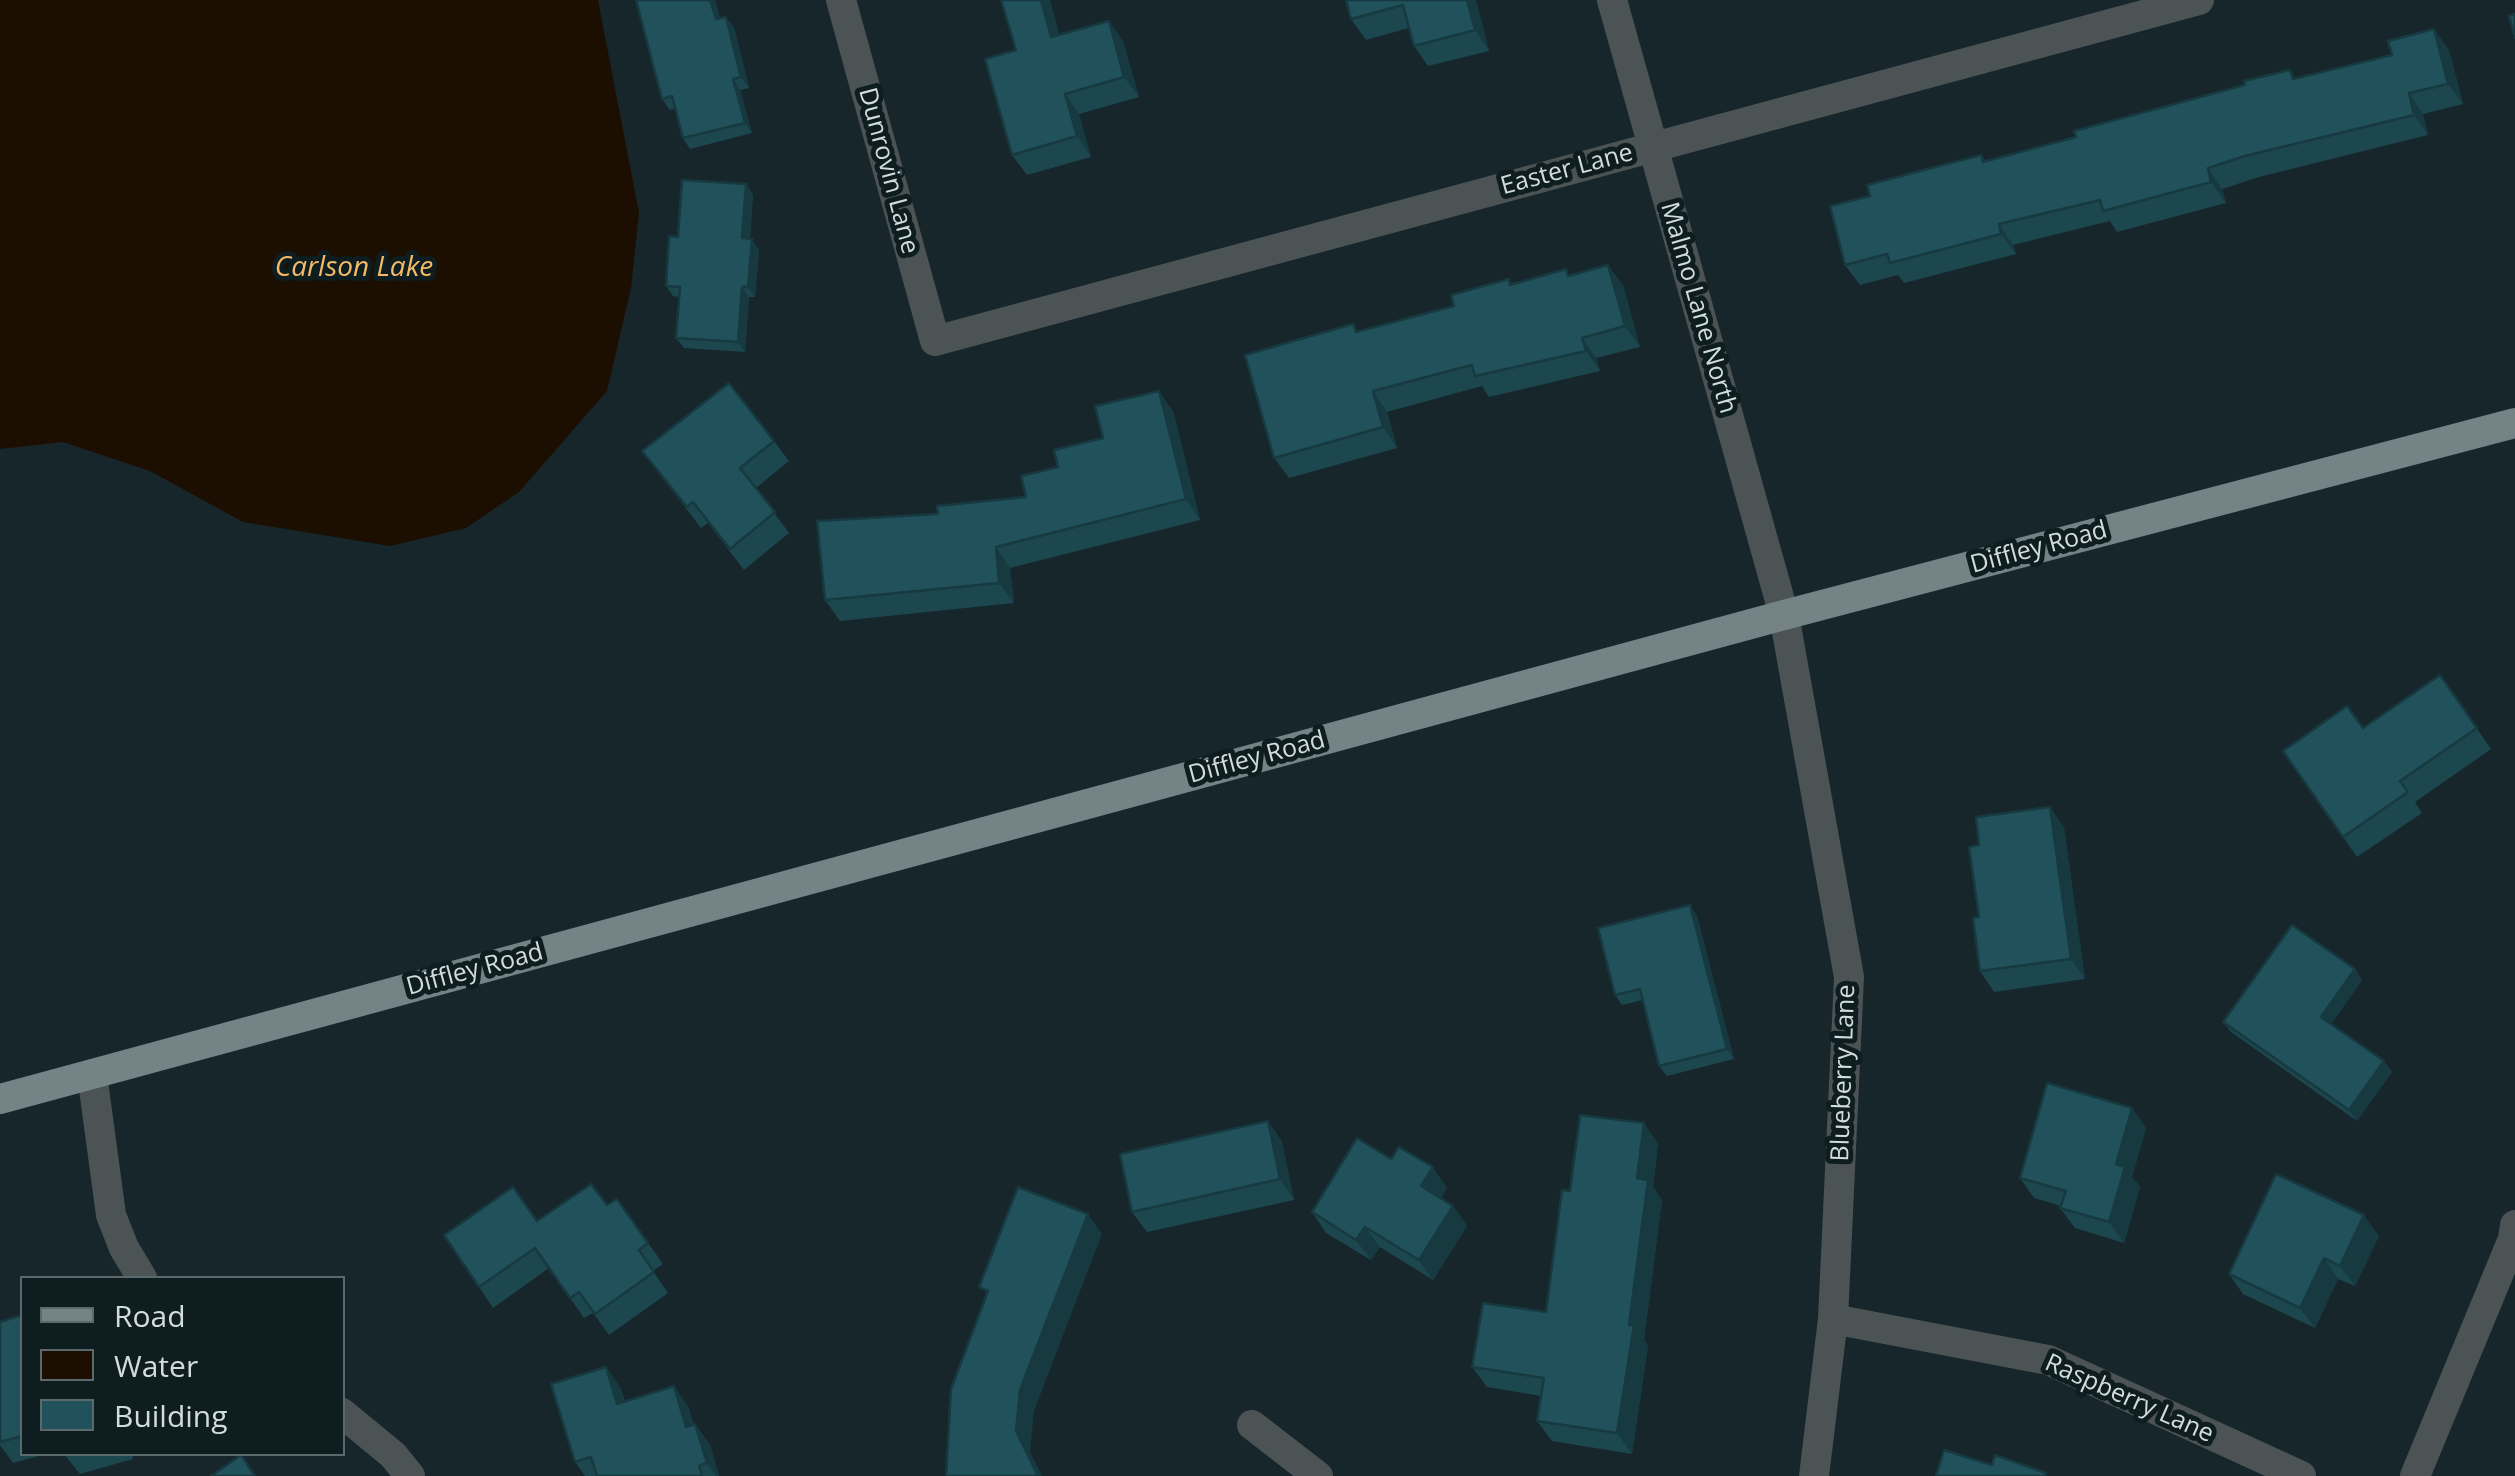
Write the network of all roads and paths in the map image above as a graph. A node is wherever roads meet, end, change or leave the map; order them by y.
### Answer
1 (841, 0) edge
2 (1612, 0) edge
3 (2199, 0) edge
4 (1653, 147) junction
5 (935, 341) joint
6 (2515, 422) edge
7 (1784, 615) junction
8 (92, 1074) junction
9 (0, 1099) edge
10 (2515, 1226) edge
11 (141, 1276) edge
12 (1834, 1319) junction
13 (345, 1415) edge
14 (1252, 1425) dead end
15 (410, 1476) edge
16 (1318, 1476) edge
17 (1814, 1476) edge
18 (2301, 1476) edge
19 (2415, 1476) edge

1 - 5 street, Dunrovin Lane
2 - 4 street, Malmo Lane North
3 - 4 street, Easter Lane
4 - 5 street, Easter Lane
4 - 7 street, Malmo Lane North
6 - 7 main road, Diffley Road
7 - 8 main road, Diffley Road
7 - 12 street, Blueberry Lane
8 - 9 main road, Diffley Road
8 - 11 street
10 - 19 street
12 - 17 street, Blueberry Lane
12 - 18 street, Raspberry Lane
13 - 15 street
14 - 16 street

